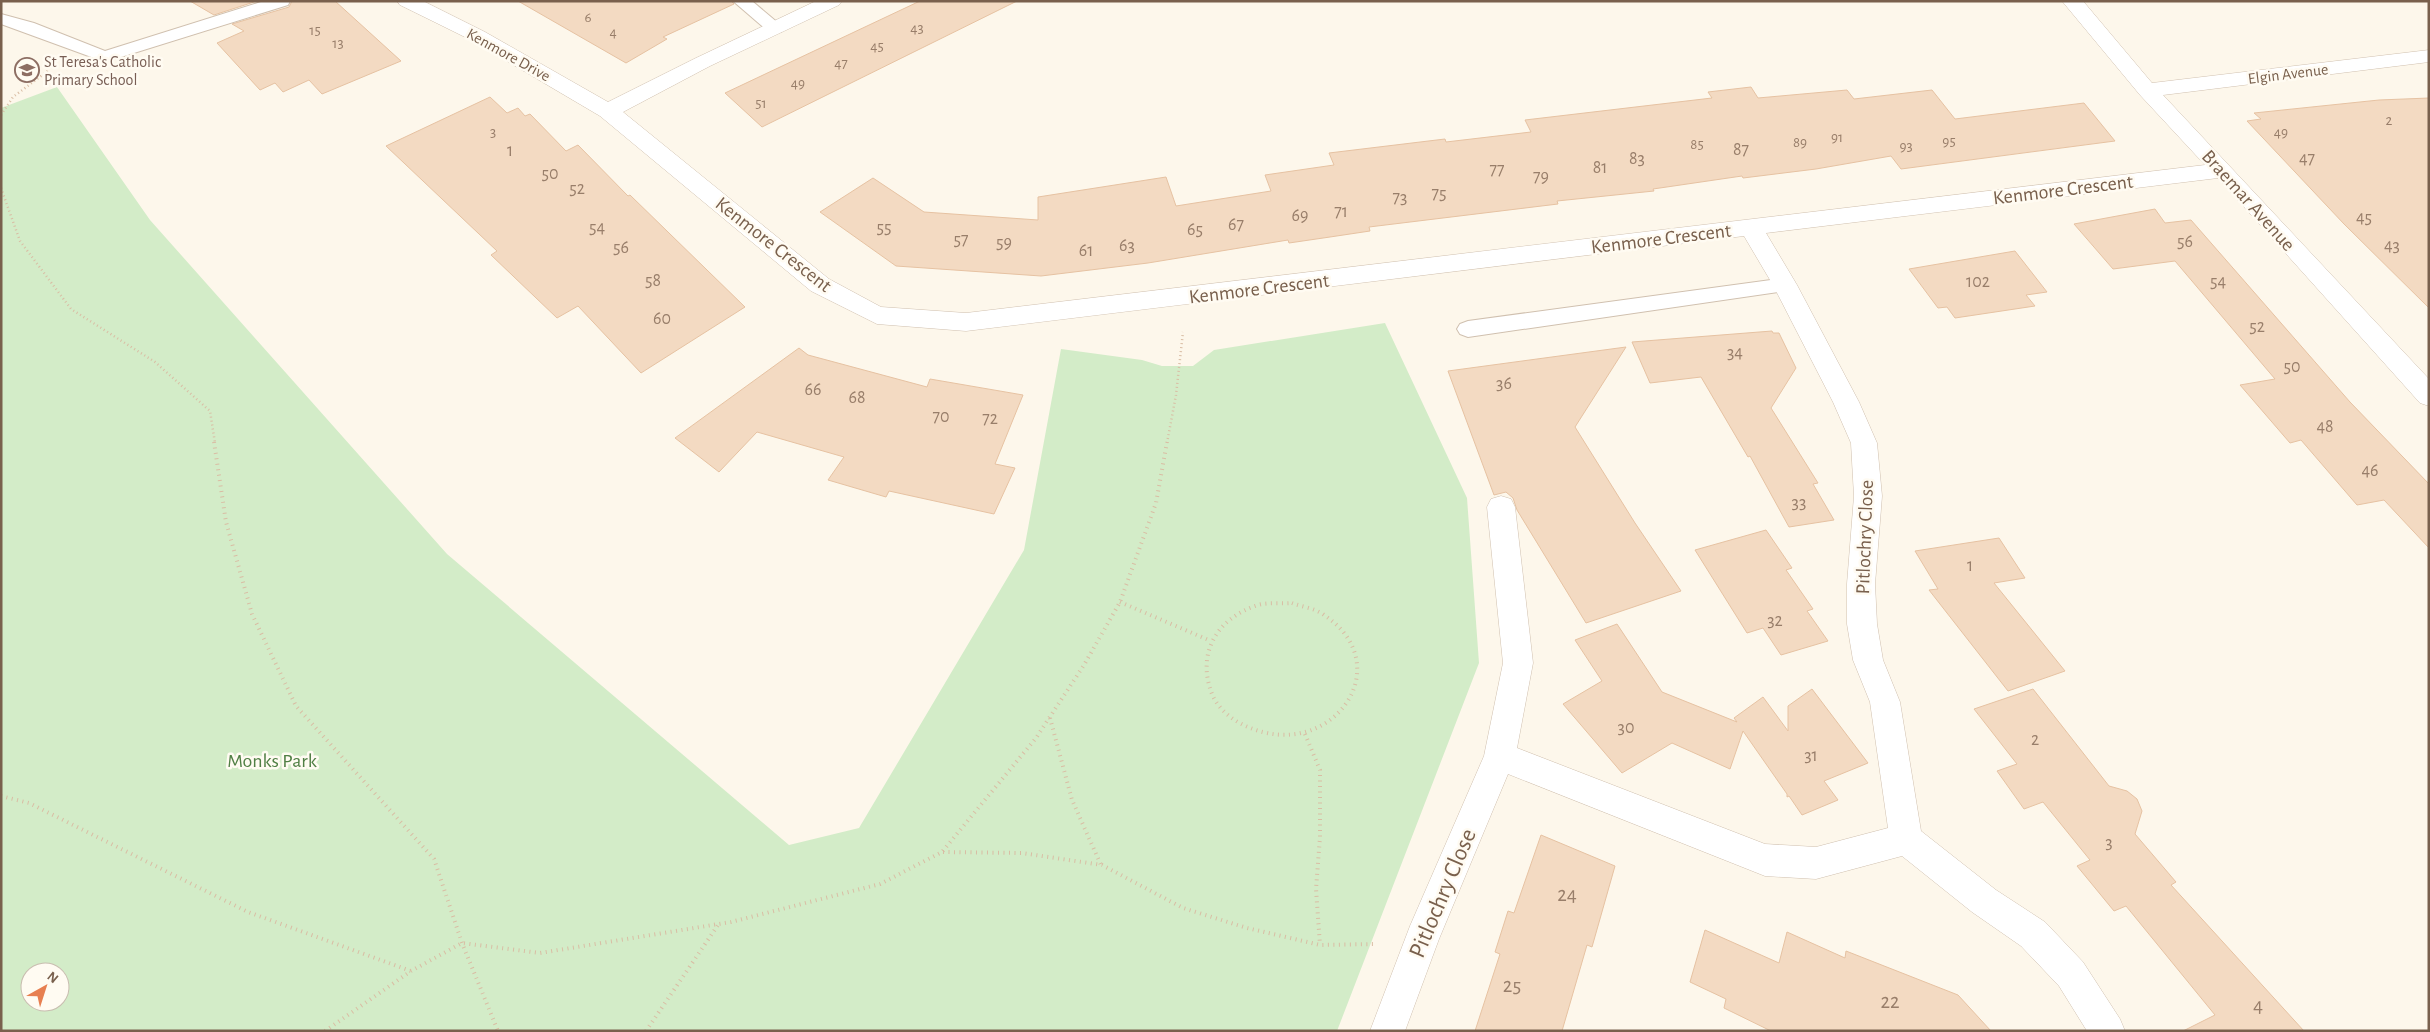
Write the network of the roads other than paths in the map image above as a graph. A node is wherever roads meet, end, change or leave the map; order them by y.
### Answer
1 (282, 1) edge
2 (407, 1) edge
3 (741, 1) edge
4 (832, 1) edge
5 (2072, 1) edge
6 (1, 19) edge
7 (774, 28) junction
8 (2429, 56) edge
9 (2147, 90) junction
10 (608, 111) junction
11 (2223, 170) junction
12 (1751, 227) junction
13 (1785, 285) junction
14 (1468, 329) dead end
15 (2429, 396) edge
16 (1501, 507) dead end
17 (1500, 756) junction
18 (1906, 839) junction
19 (1387, 1031) edge
20 (2108, 1031) edge

1 - 6 lane
2 - 10 street, Kenmore Drive
3 - 7 lane
4 - 7 street
5 - 9 street, Braemar Avenue
7 - 10 street
8 - 9 street, Elgin Avenue
9 - 11 street, Braemar Avenue
10 - 12 street, Kenmore Crescent
11 - 12 street, Kenmore Crescent
11 - 15 street, Braemar Avenue
12 - 13 street, Pitlochry Close
13 - 14 lane
13 - 18 street, Pitlochry Close
16 - 17 street, Pitlochry Close
17 - 18 street
17 - 19 street, Pitlochry Close
18 - 20 street

